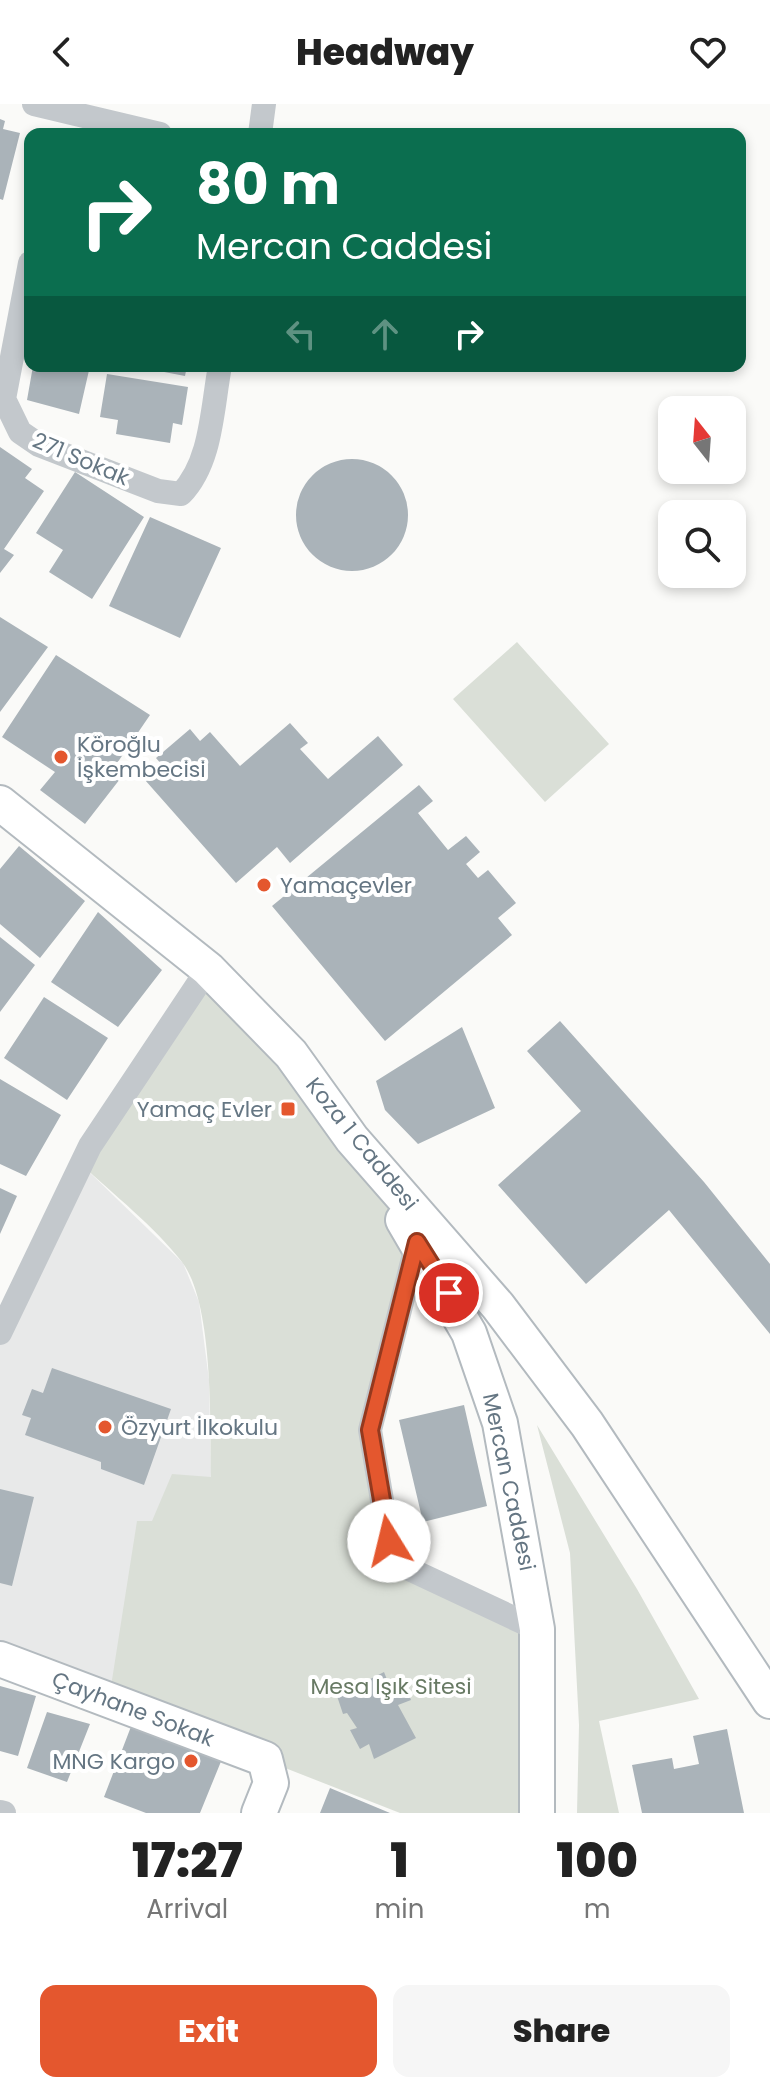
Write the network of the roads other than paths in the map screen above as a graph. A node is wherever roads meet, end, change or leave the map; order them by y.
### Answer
1 (34, 104) edge
2 (264, 104) edge
3 (56, 122) edge
4 (108, 128) edge
5 (261, 128) edge
6 (24, 294) edge
7 (219, 372) edge
8 (0, 803) edge
9 (208, 969) junction
10 (352, 1139) junction
11 (417, 1242) junction
12 (0, 1333) edge
13 (537, 1629) junction
14 (0, 1659) edge
15 (770, 1701) edge
16 (259, 1813) edge
17 (537, 1813) edge

1 - 3 street
2 - 5 street
3 - 4 street
6 - 7 street, 271 Sokak
8 - 9 main road, Koza 1 Caddesi
9 - 10 main road, Koza 1 Caddesi
9 - 12 street
10 - 11 main road, Mercan Caddesi
10 - 15 main road, Koza 1 Caddesi
11 - 13 main road, Mercan Caddesi
11 - 13 street
13 - 17 main road, Mercan Caddesi
14 - 16 main road, Çayhane Sokak

